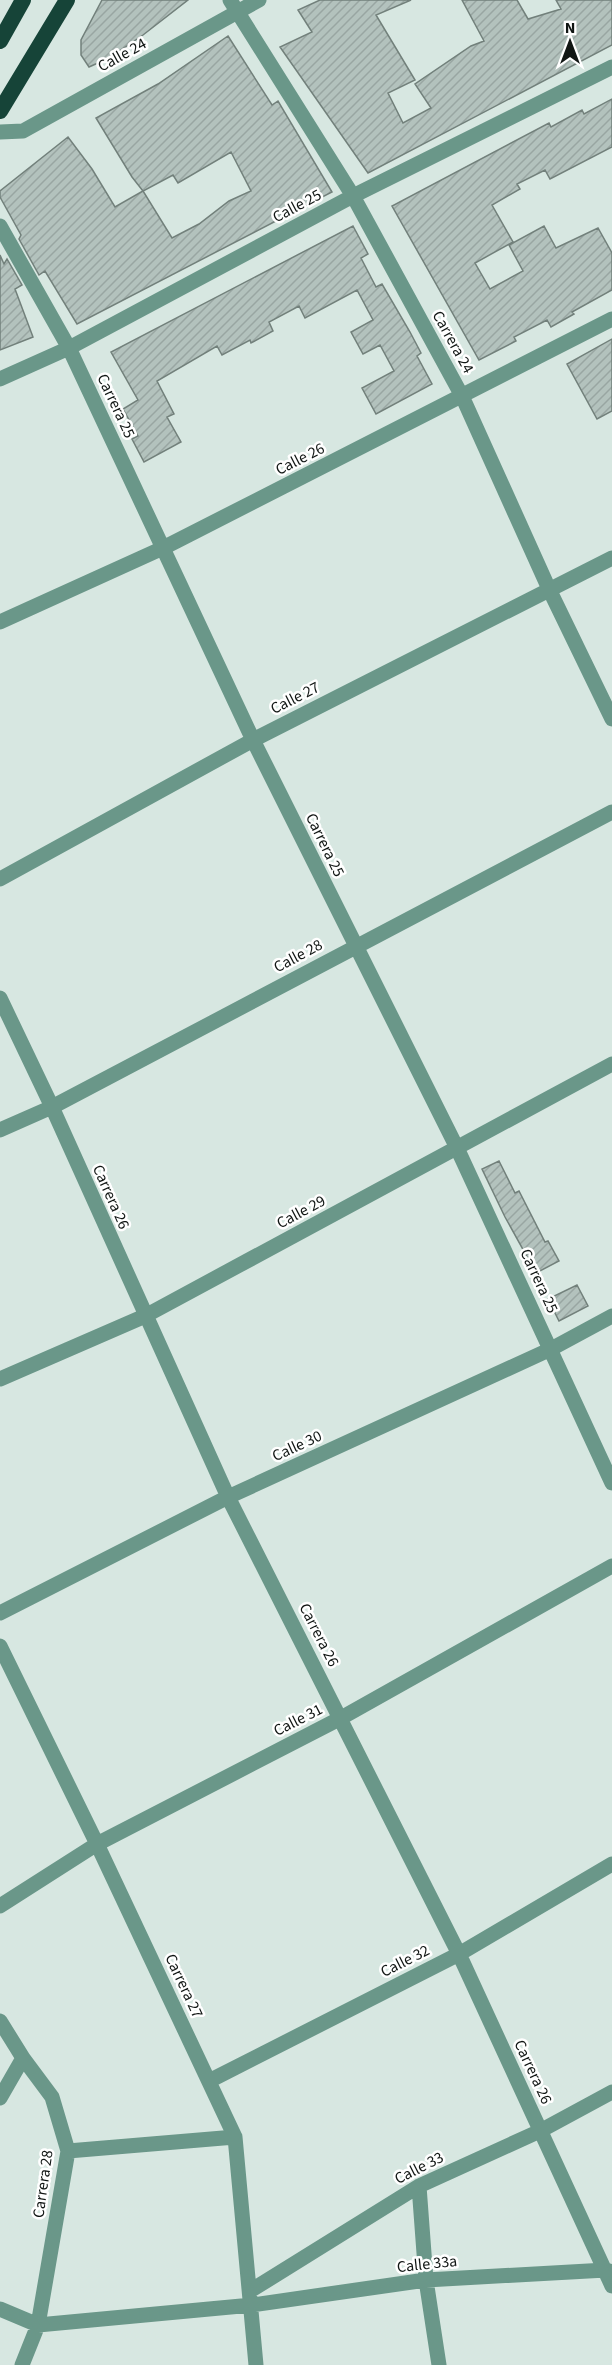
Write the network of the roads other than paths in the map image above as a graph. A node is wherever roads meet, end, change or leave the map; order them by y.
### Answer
1 (23, 0) edge
2 (67, 0) edge
3 (259, 0) edge
4 (234, 5) edge
5 (0, 41) edge
6 (612, 67) edge
7 (0, 111) edge
8 (0, 132) edge
9 (353, 196) junction
10 (0, 226) edge
11 (612, 320) edge
12 (69, 348) junction
13 (0, 379) edge
14 (462, 396) junction
15 (163, 548) junction
16 (612, 558) edge
17 (549, 589) junction
18 (0, 622) edge
19 (612, 719) edge
20 (253, 740) junction
21 (612, 812) edge
22 (0, 879) edge
23 (355, 946) junction
24 (0, 998) edge
25 (612, 1064) edge
26 (52, 1107) junction
27 (0, 1130) edge
28 (457, 1148) junction
29 (145, 1316) junction
30 (612, 1316) edge
31 (551, 1349) junction
32 (0, 1379) edge
33 (612, 1483) edge
34 (228, 1497) junction
35 (612, 1566) edge
36 (0, 1613) edge
37 (0, 1646) edge
38 (341, 1718) junction
39 (97, 1844) junction
40 (612, 1864) edge
41 (0, 1906) edge
42 (459, 1954) junction
43 (0, 2021) edge
44 (22, 2058) junction
45 (209, 2081) junction
46 (612, 2092) edge
47 (0, 2098) edge
48 (540, 2131) junction
49 (235, 2137) junction
50 (68, 2151) junction
51 (419, 2186) junction
52 (609, 2271) edge
53 (426, 2280) junction
54 (612, 2286) edge
55 (251, 2298) junction
56 (0, 2309) edge
57 (38, 2325) junction
58 (22, 2365) edge
59 (256, 2365) edge
60 (439, 2365) edge

1 - 5 highway
2 - 7 highway
3 - 4 street, Calle 24
4 - 8 street, Calle 24
4 - 9 street, Carrera 24
6 - 9 street, Calle 25
9 - 12 street, Calle 25
9 - 14 street, Carrera 24
10 - 12 street, Carrera 25
11 - 14 street, Calle 26
12 - 13 street, Calle 25
12 - 15 street, Carrera 25
14 - 15 street, Calle 26
14 - 17 street, Carrera 24
15 - 18 street, Calle 26
15 - 20 street, Carrera 25
16 - 17 street, Calle 27
17 - 19 street, Carrera 24
17 - 20 street, Calle 27
20 - 22 street, Calle 27
20 - 23 street, Carrera 25
21 - 23 street, Calle 28
23 - 26 street, Calle 28
23 - 28 street, Carrera 25
24 - 26 street, Carrera 26
25 - 28 street, Calle 29
26 - 27 street, Calle 28
26 - 29 street, Carrera 26
28 - 29 street, Calle 29
28 - 31 street, Carrera 25
29 - 32 street, Calle 29
29 - 34 street, Carrera 26
30 - 31 street, Calle 30
31 - 33 street, Carrera 25
31 - 34 street, Calle 30
34 - 36 street, Calle 30
34 - 38 street, Carrera 26
35 - 38 street, Calle 31
37 - 39 street, Carrera 27
38 - 39 street, Calle 31
38 - 42 street, Carrera 26
39 - 41 street, Calle 31
39 - 45 street, Carrera 27
40 - 42 street, Calle 32
42 - 45 street, Calle 32
42 - 48 street, Carrera 26
43 - 44 street, Carrera 28
44 - 47 street
44 - 50 street, Carrera 28
45 - 49 street, Carrera 27
46 - 48 street, Calle 33
48 - 51 street, Calle 33
48 - 52 street, Carrera 26
49 - 50 street
49 - 55 street, Carrera 27
50 - 57 street, Carrera 28
51 - 53 street
51 - 55 street, Calle 33
52 - 53 street, Calle 33a
52 - 54 street, Carrera 26
53 - 55 street, Calle 33a
53 - 60 street
55 - 57 street, Calle 33
55 - 59 street, Carrera 27
56 - 57 street
57 - 58 street, Carrera 28

